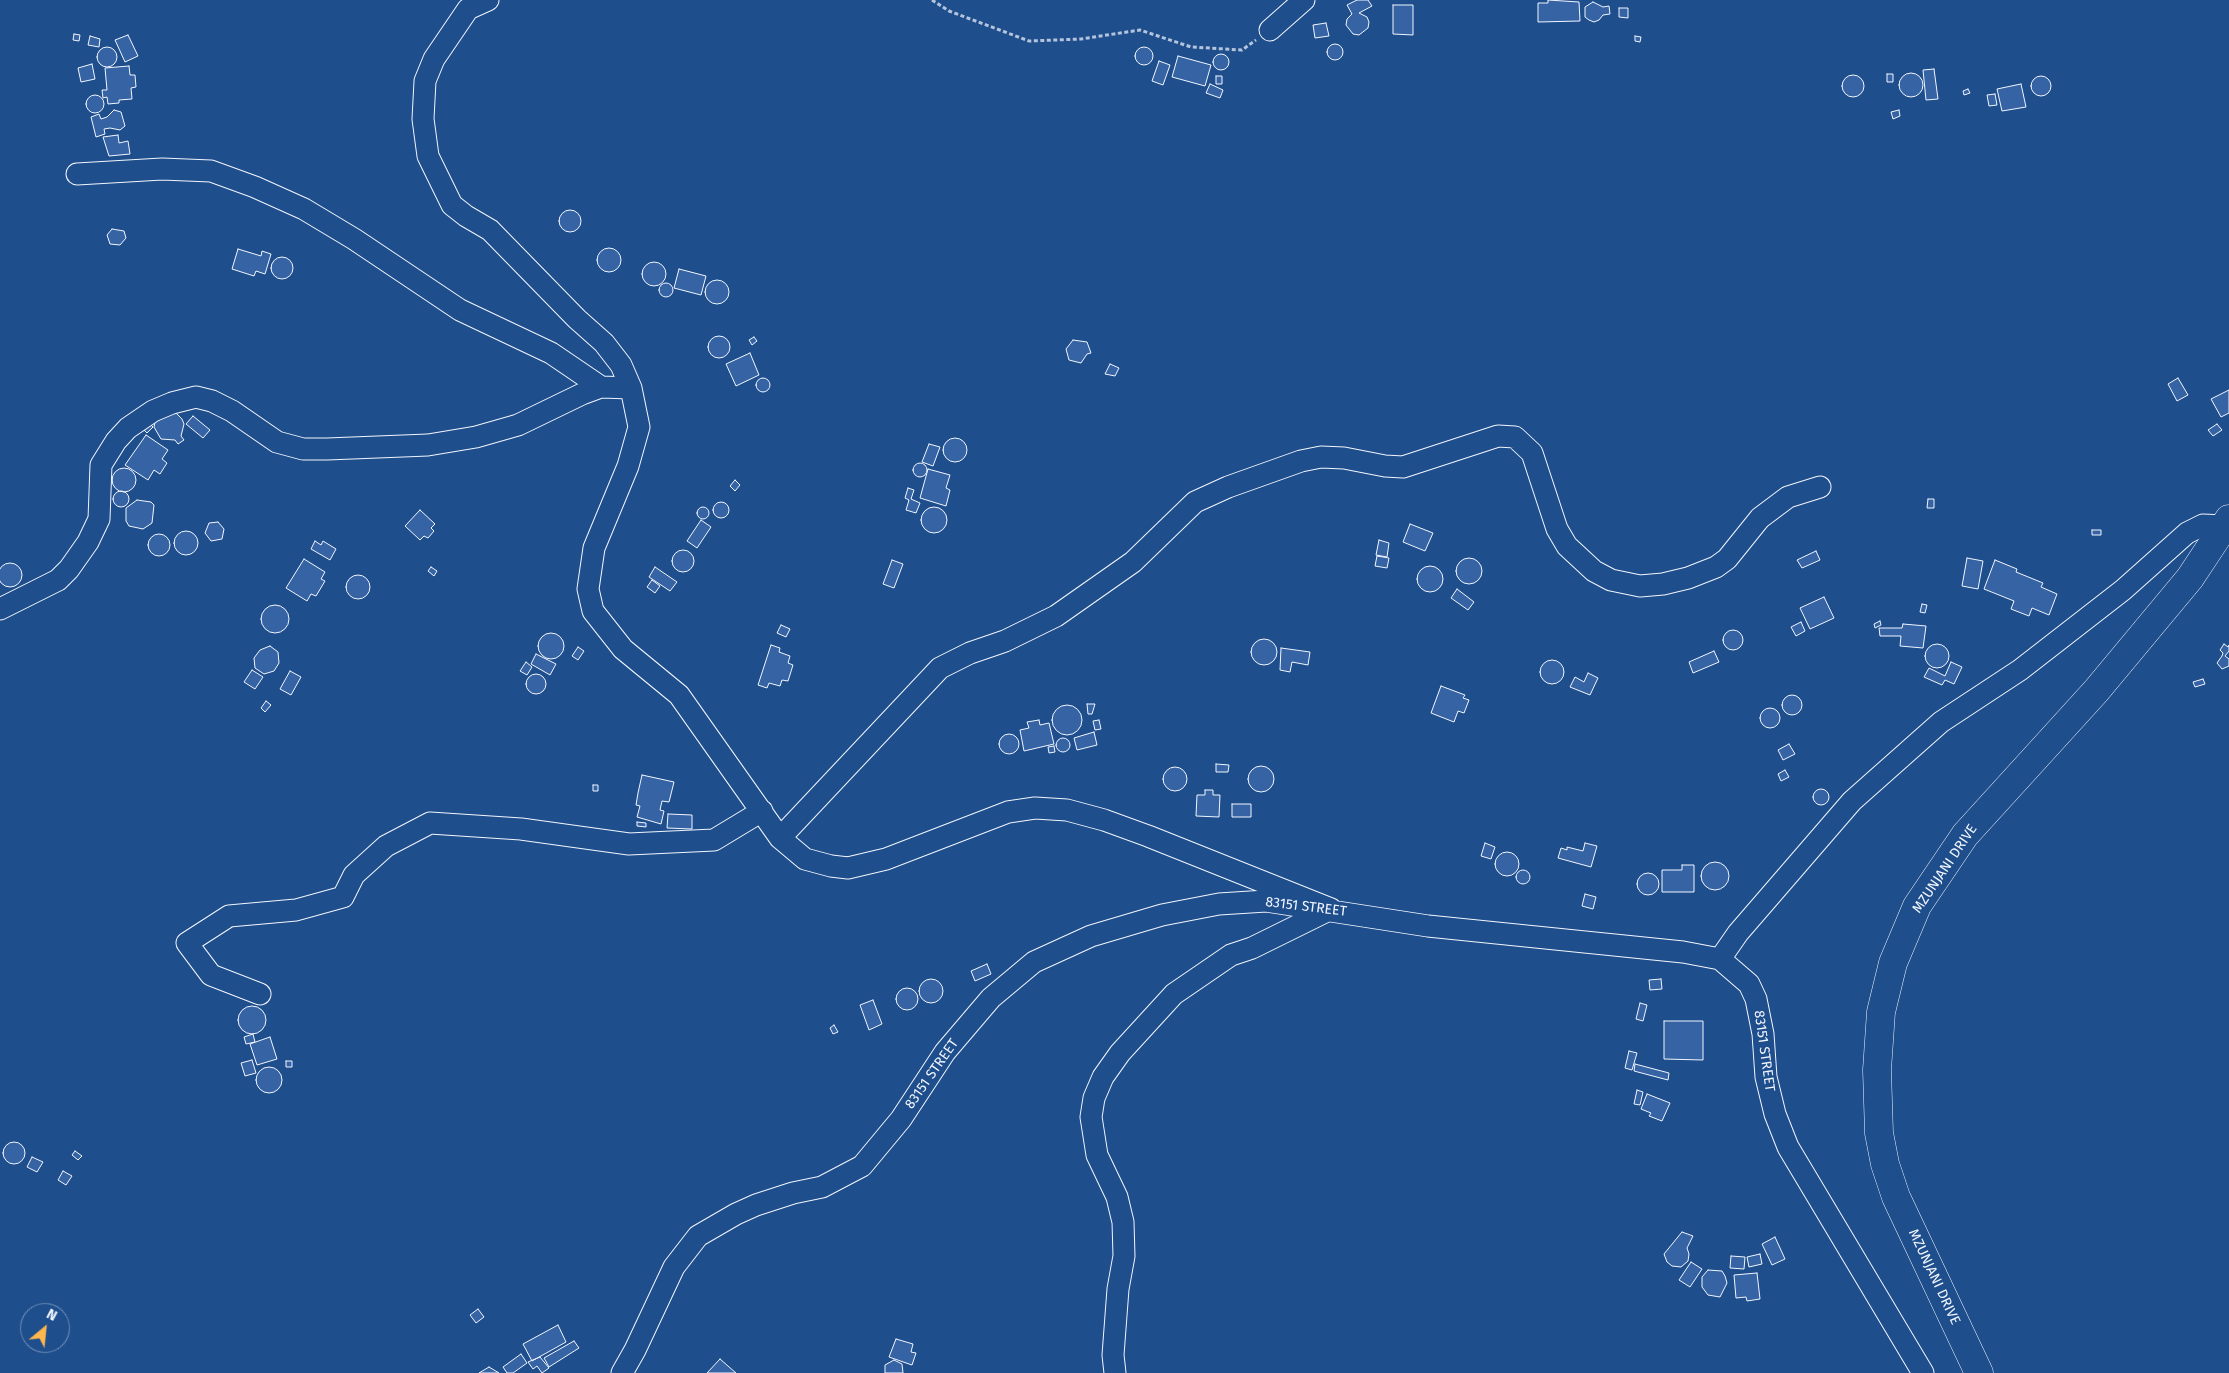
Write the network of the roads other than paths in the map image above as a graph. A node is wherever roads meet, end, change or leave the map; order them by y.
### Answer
1 (488, 0) edge
2 (1304, 0) edge
3 (1270, 30) road end
4 (77, 174) dead end
5 (601, 387) junction
6 (630, 388) junction
7 (1820, 487) dead end
8 (2227, 523) edge
9 (0, 609) edge
10 (762, 811) junction
11 (780, 838) junction
12 (1331, 910) junction
13 (1720, 959) junction
14 (260, 994) dead end
15 (622, 1373) edge
16 (1115, 1373) edge
17 (1922, 1373) edge
18 (1979, 1373) edge

1 - 6 street
2 - 3 street
4 - 5 street
5 - 6 street
5 - 9 street
6 - 10 street
7 - 11 street
8 - 13 street
8 - 18 main road, MZUNJANI DRIVE
10 - 11 street
10 - 14 street
11 - 12 street
12 - 13 street, 83151 STREET
12 - 15 street, 83151 STREET
12 - 16 street
13 - 17 street, 83151 STREET

